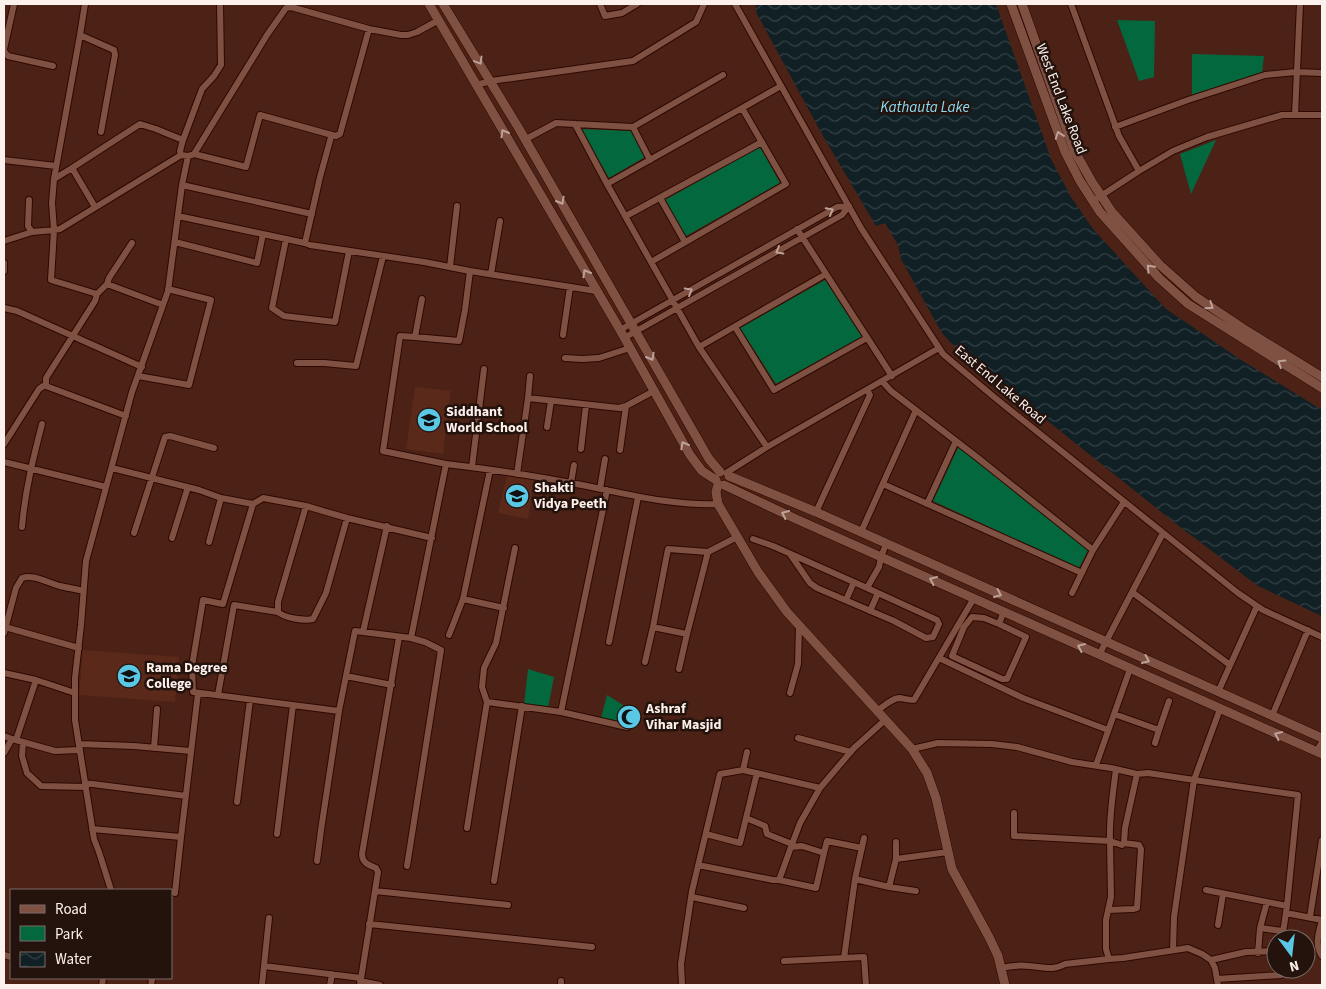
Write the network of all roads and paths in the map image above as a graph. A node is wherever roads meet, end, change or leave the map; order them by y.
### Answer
1 (14, 4) edge
2 (85, 4) edge
3 (220, 4) edge
4 (444, 4) edge
5 (600, 4) edge
6 (637, 4) edge
7 (704, 4) edge
8 (735, 4) edge
9 (1011, 4) edge
10 (1022, 4) edge
11 (1071, 4) edge
12 (1300, 4) edge
13 (287, 6) edge
14 (431, 7) edge
15 (439, 20) junction
16 (369, 29) junction
17 (80, 35) junction
18 (4, 50) edge
19 (53, 66) dead end
20 (1296, 72) junction
21 (1322, 73) edge
22 (724, 74) dead end
23 (491, 81) junction
24 (476, 86) junction
25 (781, 86) junction
26 (742, 108) junction
27 (1294, 115) junction
28 (1322, 115) edge
29 (575, 124) junction
30 (633, 126) junction
31 (1116, 127) junction
32 (100, 132) dead end
33 (332, 135) junction
34 (526, 139) junction
35 (183, 140) junction
36 (762, 142) junction
37 (181, 155) junction
38 (191, 155) junction
39 (4, 160) edge
40 (650, 160) junction
41 (56, 166) junction
42 (72, 168) junction
43 (1139, 170) junction
44 (54, 179) junction
45 (607, 184) junction
46 (182, 185) junction
47 (660, 198) junction
48 (1097, 198) junction
49 (29, 200) dead end
50 (457, 206) dead end
51 (849, 206) junction
52 (95, 207) junction
53 (312, 214) junction
54 (178, 216) junction
55 (626, 216) junction
56 (500, 221) dead end
57 (798, 229) junction
58 (54, 230) junction
59 (32, 232) junction
60 (263, 234) junction
61 (803, 237) junction
62 (286, 239) junction
63 (4, 241) edge
64 (175, 242) junction
65 (685, 242) junction
66 (132, 243) dead end
67 (306, 243) junction
68 (349, 251) junction
69 (383, 256) junction
70 (651, 262) junction
71 (4, 263) edge
72 (450, 267) junction
73 (4, 271) edge
74 (470, 271) junction
75 (491, 274) junction
76 (826, 274) junction
77 (107, 284) junction
78 (570, 287) junction
79 (168, 289) junction
80 (596, 291) junction
81 (97, 294) junction
82 (422, 299) dead end
83 (673, 300) junction
84 (163, 305) junction
85 (4, 308) edge
86 (678, 309) junction
87 (632, 324) junction
88 (735, 327) junction
89 (636, 332) junction
90 (622, 334) junction
91 (563, 335) dead end
92 (73, 336) junction
93 (415, 337) junction
94 (867, 338) junction
95 (699, 347) junction
96 (630, 348) junction
97 (939, 348) junction
98 (565, 358) dead end
99 (297, 363) dead end
100 (142, 367) junction
101 (484, 369) dead end
102 (138, 376) junction
103 (530, 376) dead end
104 (892, 376) junction
105 (1322, 377) edge
106 (882, 381) junction
107 (46, 386) junction
108 (1322, 388) edge
109 (867, 390) junction
110 (654, 391) junction
111 (528, 398) junction
112 (551, 401) junction
113 (586, 404) junction
114 (626, 406) junction
115 (916, 410) junction
116 (126, 416) junction
117 (42, 424) dead end
118 (547, 427) dead end
119 (956, 440) junction
120 (4, 444) edge
121 (767, 447) junction
122 (214, 448) dead end
123 (581, 449) dead end
124 (620, 450) dead end
125 (605, 460) dead end
126 (4, 462) edge
127 (446, 464) junction
128 (574, 465) dead end
129 (472, 467) junction
130 (30, 468) junction
131 (112, 468) junction
132 (490, 470) junction
133 (517, 474) junction
134 (152, 478) junction
135 (722, 478) junction
136 (571, 483) junction
137 (883, 484) junction
138 (106, 487) junction
139 (188, 487) junction
140 (603, 490) junction
141 (638, 497) junction
142 (221, 498) junction
143 (1124, 502) junction
144 (253, 504) junction
145 (718, 504) junction
146 (927, 504) junction
147 (306, 506) junction
148 (816, 512) junction
149 (347, 518) junction
150 (387, 526) junction
151 (22, 527) dead end
152 (861, 532) junction
153 (134, 533) dead end
154 (1163, 533) junction
155 (738, 537) junction
156 (172, 538) dead end
157 (432, 538) junction
158 (753, 539) dead end
159 (209, 542) dead end
160 (886, 544) junction
161 (515, 548) dead end
162 (1094, 550) junction
163 (708, 552) junction
164 (790, 554) junction
165 (881, 560) junction
166 (1082, 573) junction
167 (854, 582) junction
168 (867, 588) junction
169 (84, 591) junction
170 (1132, 592) junction
171 (878, 593) junction
172 (1072, 593) dead end
173 (974, 598) junction
174 (463, 599) junction
175 (846, 600) junction
176 (223, 604) junction
177 (234, 605) junction
178 (1257, 606) junction
179 (504, 608) junction
180 (870, 611) junction
181 (1004, 611) junction
182 (278, 612) junction
183 (998, 624) junction
184 (653, 626) junction
185 (799, 626) junction
186 (5, 630) edge
187 (1308, 630) junction
188 (363, 632) junction
189 (687, 634) junction
190 (450, 635) dead end
191 (399, 637) junction
192 (1322, 637) edge
193 (411, 638) junction
194 (609, 642) dead end
195 (1106, 642) junction
196 (79, 648) junction
197 (1099, 655) junction
198 (939, 658) junction
199 (645, 662) dead end
200 (1230, 666) junction
201 (679, 669) dead end
202 (1130, 669) junction
203 (4, 673) edge
204 (346, 676) junction
205 (36, 680) junction
206 (392, 685) junction
207 (1218, 692) junction
208 (75, 693) junction
209 (198, 693) junction
210 (790, 693) dead end
211 (218, 695) junction
212 (250, 700) junction
213 (1169, 701) dead end
214 (487, 702) junction
215 (293, 705) junction
216 (522, 706) junction
217 (1220, 709) junction
218 (157, 710) dead end
219 (339, 711) junction
220 (877, 711) junction
221 (562, 712) junction
222 (1114, 714) junction
223 (1272, 716) junction
224 (886, 720) junction
225 (627, 727) dead end
226 (1108, 730) junction
227 (1160, 730) junction
228 (4, 736) edge
229 (798, 738) dead end
230 (17, 740) junction
231 (1322, 740) edge
232 (1155, 743) dead end
233 (80, 747) junction
234 (154, 748) junction
235 (912, 749) junction
236 (191, 751) junction
237 (747, 752) dead end
238 (851, 752) junction
239 (4, 753) edge
240 (1319, 753) edge
241 (1096, 765) junction
242 (1116, 769) junction
243 (743, 770) junction
244 (757, 773) junction
245 (1137, 774) junction
246 (1194, 780) junction
247 (86, 785) junction
248 (820, 788) junction
249 (186, 796) junction
250 (237, 802) dead end
251 (1014, 813) dead end
252 (746, 818) junction
253 (467, 828) dead end
254 (92, 829) junction
255 (277, 834) dead end
256 (706, 834) junction
257 (181, 837) junction
258 (864, 838) dead end
259 (1322, 839) edge
260 (1110, 841) junction
261 (896, 842) dead end
262 (1124, 843) junction
263 (792, 846) junction
264 (862, 848) junction
265 (948, 852) junction
266 (824, 853) junction
267 (896, 859) junction
268 (318, 861) dead end
269 (698, 865) junction
270 (407, 866) dead end
271 (855, 879) junction
272 (779, 880) junction
273 (494, 881) dead end
274 (889, 887) junction
275 (111, 889) edge
276 (1206, 890) dead end
277 (376, 891) junction
278 (916, 891) dead end
279 (175, 893) dead end
280 (1224, 894) junction
281 (692, 897) junction
282 (1267, 902) junction
283 (508, 906) dead end
284 (744, 908) dead end
285 (1287, 909) junction
286 (1108, 910) junction
287 (270, 918) dead end
288 (1310, 918) junction
289 (1322, 920) edge
290 (369, 924) junction
291 (1218, 925) dead end
292 (1260, 928) junction
293 (1267, 929) edge
294 (1282, 929) edge
295 (592, 947) dead end
296 (1173, 950) junction
297 (1266, 952) edge
298 (1258, 953) junction
299 (1322, 956) edge
300 (844, 958) junction
301 (1109, 959) junction
302 (1211, 960) junction
303 (784, 962) dead end
304 (264, 966) junction
305 (1001, 968) junction
306 (332, 974) junction
307 (1266, 977) edge
308 (360, 981) edge
309 (1217, 982) edge
310 (262, 985) edge
311 (330, 985) edge
312 (380, 985) edge
313 (682, 985) edge
314 (866, 985) edge
315 (1005, 985) edge

1 - 18 street
2 - 17 street
3 - 35 street
4 - 14 street
4 -> 23 street
5 - 6 street
7 - 23 street
8 - 25 street, East End Lake Road
48 -> 9 street, West End Lake Road
10 - 48 street, West End Lake Road
11 - 31 street
12 - 20 street
13 - 16 street
13 - 38 street
14 - 15 street
15 - 16 street
15 - 24 street
16 - 33 street
17 - 32 street
17 - 41 street
18 - 19 street
20 - 21 street
20 - 27 street
20 - 31 street
22 - 30 street
23 - 24 street
23 - 34 street
80 -> 24 street
25 - 26 street
25 - 51 street, East End Lake Road
26 - 36 street
26 - 40 street
27 - 28 street
27 - 43 street
29 - 30 street
29 - 34 street
29 - 45 street
30 - 40 street
31 - 43 street
33 - 38 street
33 - 53 street
34 -> 87 street
35 - 37 street
35 - 42 street
36 - 47 street
36 - 65 street
37 - 38 street
37 - 52 street
38 - 46 street
39 - 41 street
40 - 45 street
41 - 44 street
42 - 44 street
42 - 52 street
43 - 48 street
44 - 58 street
45 - 55 street
46 - 53 street
46 - 54 street
47 - 55 street
47 - 65 street
48 -> 105 street, West End Lake Road
108 -> 48 street, West End Lake Road
49 - 59 street
50 - 72 street
57 -> 51 street
51 - 61 street
51 - 97 street, East End Lake Road
52 - 58 street
53 - 67 street
54 - 60 street
54 - 64 street
55 - 70 street
56 - 75 street
57 - 61 street
83 -> 57 street
58 - 59 street
58 - 81 street
59 - 63 street
60 - 62 street
60 - 64 street
61 - 76 street
61 -> 86 street
62 - 67 street
62 - 68 street
64 - 79 street
65 - 70 street
66 - 77 street
67 - 68 street
68 - 69 street
69 - 72 street
69 - 99 street
70 - 83 street
71 - 73 street
72 - 74 street
74 - 75 street
74 - 93 street
75 - 78 street
76 - 88 street
76 - 94 street
77 - 81 street
77 - 84 street
78 - 80 street
78 - 91 street
79 - 84 street
79 - 102 street
80 - 90 street
81 - 92 street
82 - 93 street
83 - 86 street
83 - 87 street
84 - 100 street
85 - 92 street
86 - 89 street
86 - 95 street
87 - 89 street
87 - 90 street
88 - 94 street
88 - 95 street
89 - 90 street
89 -> 135 street
90 - 96 street
92 - 100 street
92 - 107 street
93 - 127 street
94 - 104 street
95 - 121 street
96 - 98 street
96 - 110 street
97 - 104 street
97 - 143 street, East End Lake Road
100 - 102 street
101 - 129 street
102 - 116 street
103 - 111 street
104 - 106 street
106 - 109 street
106 - 115 street
107 - 116 street
107 - 120 street
109 - 121 street
109 - 148 street
110 - 114 street
135 -> 110 street
111 - 112 street
111 - 133 street
112 - 113 street
112 - 118 street
113 - 114 street
113 - 123 street
114 - 124 street
115 - 119 street
115 - 137 street
116 - 131 street
117 - 130 street
119 - 146 street
119 - 162 street
121 - 135 street
122 - 134 street
125 - 140 street
126 - 130 street
127 - 129 street
127 - 157 street
128 - 136 street
129 - 132 street
130 - 138 street
130 - 151 street
131 - 134 street
131 - 138 street
132 - 133 street
132 - 174 street
133 - 136 street
134 - 139 street
134 - 153 street
135 - 145 street
135 - 148 street
165 -> 135 street
136 - 140 street
137 - 146 street
137 - 152 street
138 - 169 street
139 - 142 street
139 - 156 street
140 - 141 street
140 - 221 street
141 - 145 street
141 - 194 street
142 - 144 street
142 - 159 street
143 - 154 street, East End Lake Road
143 - 162 street
144 - 147 street
144 - 176 street
145 - 155 street
146 - 166 street
147 - 149 street
147 - 182 street
148 - 152 street
149 - 150 street
149 - 182 street
150 - 157 street
150 - 188 street
152 - 160 street
154 - 170 street
154 - 178 street, East End Lake Road
155 - 163 street
155 - 185 street
157 - 193 street
158 - 164 street
160 - 165 street
160 -> 195 street
161 - 179 street
162 - 166 street
163 - 184 street
163 - 189 street
164 - 167 street
164 - 175 street
165 - 168 street
173 -> 165 street
166 - 172 street
167 - 168 street
167 - 175 street
168 - 171 street
169 - 186 street
169 - 196 street
170 - 195 street
170 - 200 street
171 - 180 street
171 - 180 street
173 - 181 street
173 - 198 street
174 - 179 street
174 - 190 street
175 - 180 street
176 - 177 street
176 - 209 street
177 - 182 street
177 - 211 street
178 - 187 street, East End Lake Road
178 - 200 street
179 - 214 street
181 - 183 street
197 -> 181 street
183 - 183 street
184 - 189 street
184 - 199 street
185 - 210 street
185 - 220 street
186 - 196 street
187 - 192 street, East End Lake Road
187 - 223 street
188 - 191 street
188 - 204 street
189 - 201 street
191 - 193 street
191 - 206 street
193 - 270 street
195 - 197 street
195 -> 207 street
196 - 208 street
197 - 202 street
198 - 220 street
198 - 226 street
200 - 207 street
202 - 217 street
202 - 222 street
203 - 205 street
204 - 206 street
204 - 219 street
205 - 208 street
205 - 230 street
206 - 277 street
207 - 223 street
208 - 233 street
209 - 211 street
209 - 236 street
211 - 212 street
212 - 215 street
212 - 250 street
213 - 227 street
214 - 216 street
214 - 253 street
215 - 219 street
215 - 255 street
216 - 221 street
216 - 273 street
240 -> 217 street
217 - 246 street
218 - 234 street
219 - 268 street
220 - 224 street
221 - 225 street
222 - 226 street
222 - 227 street
223 - 231 street
224 - 235 street
224 - 238 street
226 - 241 street
227 - 232 street
228 - 230 street
229 - 238 street
230 - 233 street
230 - 239 street
230 - 247 street
231 - 240 street
233 - 234 street
233 - 247 street
234 - 236 street
235 - 241 street
235 - 265 street
236 - 249 street
237 - 243 street
238 - 248 street
241 - 242 street
242 - 245 street
242 - 260 street
243 - 244 street
243 - 256 street
244 - 248 street
244 - 252 street
245 - 246 street
245 - 262 street
246 - 285 street
246 - 296 street
247 - 249 street
247 - 254 street
248 - 263 street
249 - 257 street
251 - 260 street
252 - 256 street
252 - 263 street
254 - 257 street
254 - 275 street
256 - 269 street
257 - 279 street
258 - 264 street
259 - 288 street
260 - 262 street
260 - 286 street
261 - 267 street
262 - 286 street
263 - 266 street
263 - 272 street
264 - 266 street
264 - 271 street
265 - 267 street
265 - 305 street
266 - 272 street
267 - 274 street
269 - 272 street
269 - 281 street
271 - 274 street
271 - 300 street
274 - 278 street
276 - 280 street
277 - 283 street
277 - 290 street
280 - 282 street
280 - 291 street
281 - 284 street
281 - 313 street
282 - 285 street
282 - 292 street
285 - 288 street
285 - 294 street
286 - 301 street
287 - 304 street
288 - 289 street
289 - 299 street
290 - 295 street
290 - 308 street
292 - 293 street
292 - 298 street
296 - 301 street
296 - 302 street
297 - 298 street
298 - 302 street
300 - 303 street
300 - 314 street
301 - 305 street
302 - 309 street
304 - 306 street
304 - 310 street
305 - 315 street
306 - 308 street
306 - 311 street
307 - 309 street
308 - 312 street

